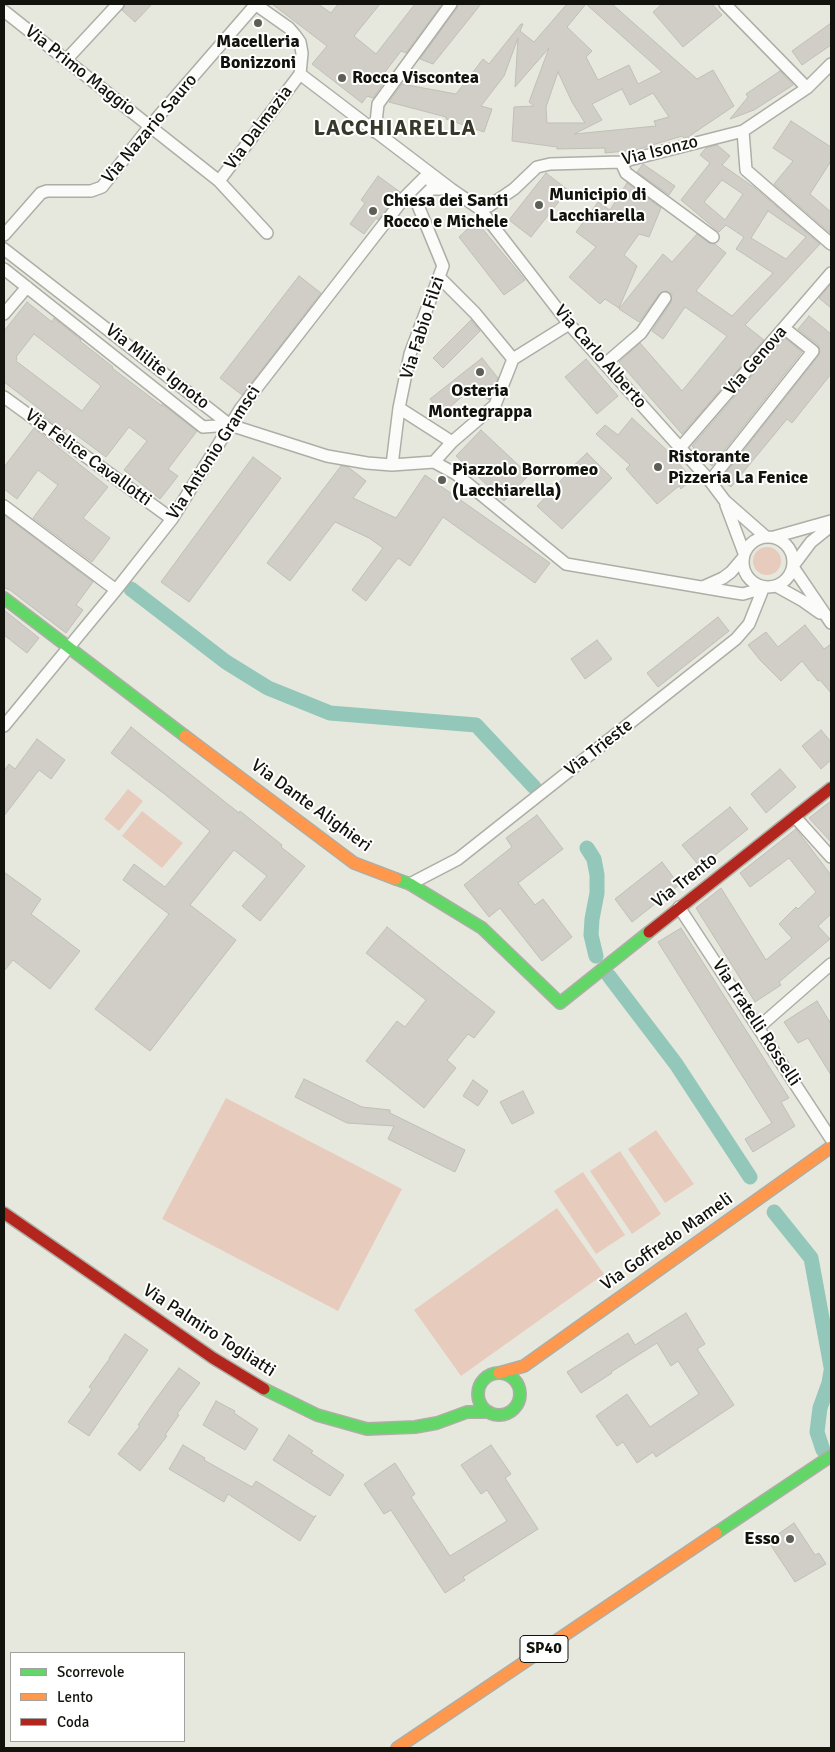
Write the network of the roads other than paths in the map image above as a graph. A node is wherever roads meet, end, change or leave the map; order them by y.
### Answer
1 (118, 4) edge
2 (256, 4) edge
3 (451, 4) edge
4 (725, 4) edge
5 (4, 11) edge
6 (66, 60) junction
7 (831, 64) edge
8 (300, 74) junction
9 (807, 88) junction
10 (150, 126) junction
11 (743, 131) junction
12 (374, 132) junction
13 (621, 162) junction
14 (219, 181) junction
15 (451, 189) junction
16 (480, 209) junction
17 (267, 233) dead end
18 (4, 235) edge
19 (713, 236) dead end
20 (831, 244) edge
21 (4, 249) edge
22 (4, 269) edge
23 (831, 273) edge
24 (439, 277) junction
25 (27, 287) junction
26 (664, 298) dead end
27 (4, 314) edge
28 (569, 324) junction
29 (784, 328) junction
30 (513, 359) junction
31 (605, 364) junction
32 (4, 397) edge
33 (399, 408) junction
34 (230, 424) junction
35 (452, 442) junction
36 (680, 448) junction
37 (434, 462) junction
38 (392, 464) junction
39 (710, 481) junction
40 (725, 501) junction
41 (4, 506) edge
42 (172, 519) junction
43 (831, 521) edge
44 (831, 526) edge
45 (770, 537) junction
46 (744, 555) junction
47 (793, 567) junction
48 (703, 587) junction
49 (768, 587) junction
50 (116, 590) junction
51 (4, 598) edge
52 (830, 621) edge
53 (68, 648) junction
54 (6, 719) edge
55 (831, 788) edge
56 (796, 817) junction
57 (831, 857) edge
58 (410, 884) junction
59 (680, 908) junction
60 (831, 964) edge
61 (560, 1003) joint
62 (759, 1027) junction
63 (831, 1139) edge
64 (831, 1147) edge
65 (4, 1213) edge
66 (524, 1366) junction
67 (499, 1373) junction
68 (479, 1389) junction
69 (519, 1389) junction
70 (467, 1412) junction
71 (489, 1412) junction
72 (831, 1456) edge
73 (397, 1748) edge

1 - 6 street
2 - 8 street
2 - 10 street, Via Nazario Sauro
3 - 12 street
4 - 9 street
5 - 6 street, Via Primo Maggio
6 - 10 street, Via Primo Maggio
7 - 9 street, Via Isonzo
8 - 12 street
8 - 14 street, Via Dalmazia
9 - 11 street, Via Isonzo
10 - 14 street, Via Primo Maggio
10 - 18 street, Via Nazario Sauro
11 - 13 street, Via Isonzo
11 - 20 street
12 - 15 street
13 - 16 street, Via Isonzo
13 - 19 street
14 - 17 street, Via Primo Maggio
15 - 16 street, Via Carlo Alberto
15 - 24 street, Via Fabio Filzi
15 - 34 street, Via Antonio Gramsci
16 - 28 street, Via Carlo Alberto
21 - 34 street, Via Milite Ignoto
22 - 25 street, Via Milite Ignoto
23 - 29 street, Via Genova
24 - 30 street
24 - 33 street, Via Fabio Filzi
25 - 27 street
25 - 34 street, Via Milite Ignoto
26 - 31 street
28 - 30 street
28 - 31 street, Via Carlo Alberto
29 - 36 street, Via Genova
29 - 39 street
30 - 35 street
31 - 36 street, Via Carlo Alberto
32 - 42 street, Via Felice Cavallotti
33 - 35 street
33 - 38 street, Via Fabio Filzi
34 - 38 street
34 - 42 street, Via Antonio Gramsci
35 - 37 street
36 - 39 street, Via Carlo Alberto
37 - 38 street
37 - 48 street
39 - 40 street, Via Carlo Alberto
40 - 45 street, Via Carlo Alberto
40 - 46 street, Via Carlo Alberto
41 - 50 street
42 - 50 street, Via Antonio Gramsci
43 - 45 street
44 - 47 street
45 - 46 street
45 - 47 street, Via Carlo Alberto
46 - 48 street
46 - 49 street, Via Carlo Alberto
47 - 49 street
47 - 52 street, Via Carlo Alberto
48 - 49 street
49 - 52 street, Via Carlo Alberto
49 - 58 street, Via Trieste
50 - 53 street, Via Antonio Gramsci
51 - 53 street, Via Dante Alighieri
53 - 54 street, Via Antonio Gramsci
53 - 58 street, Via Dante Alighieri
55 - 56 street, Via Trento
56 - 57 street
56 - 59 street, Via Trento
58 - 61 street, Via Dante Alighieri
59 - 61 street, Via Trento
59 - 62 street, Via Fratelli Rosselli
60 - 62 street
62 - 63 street, Via Fratelli Rosselli
64 - 66 street, Via Goffredo Mameli
65 - 70 street, Via Palmiro Togliatti
66 - 67 street, Via Goffredo Mameli
66 - 69 street
67 - 68 street, Via Goffredo Mameli
67 - 69 street
68 - 70 street, Via Goffredo Mameli
68 - 71 street
69 - 71 street
70 - 71 street
72 - 73 street, SP40

